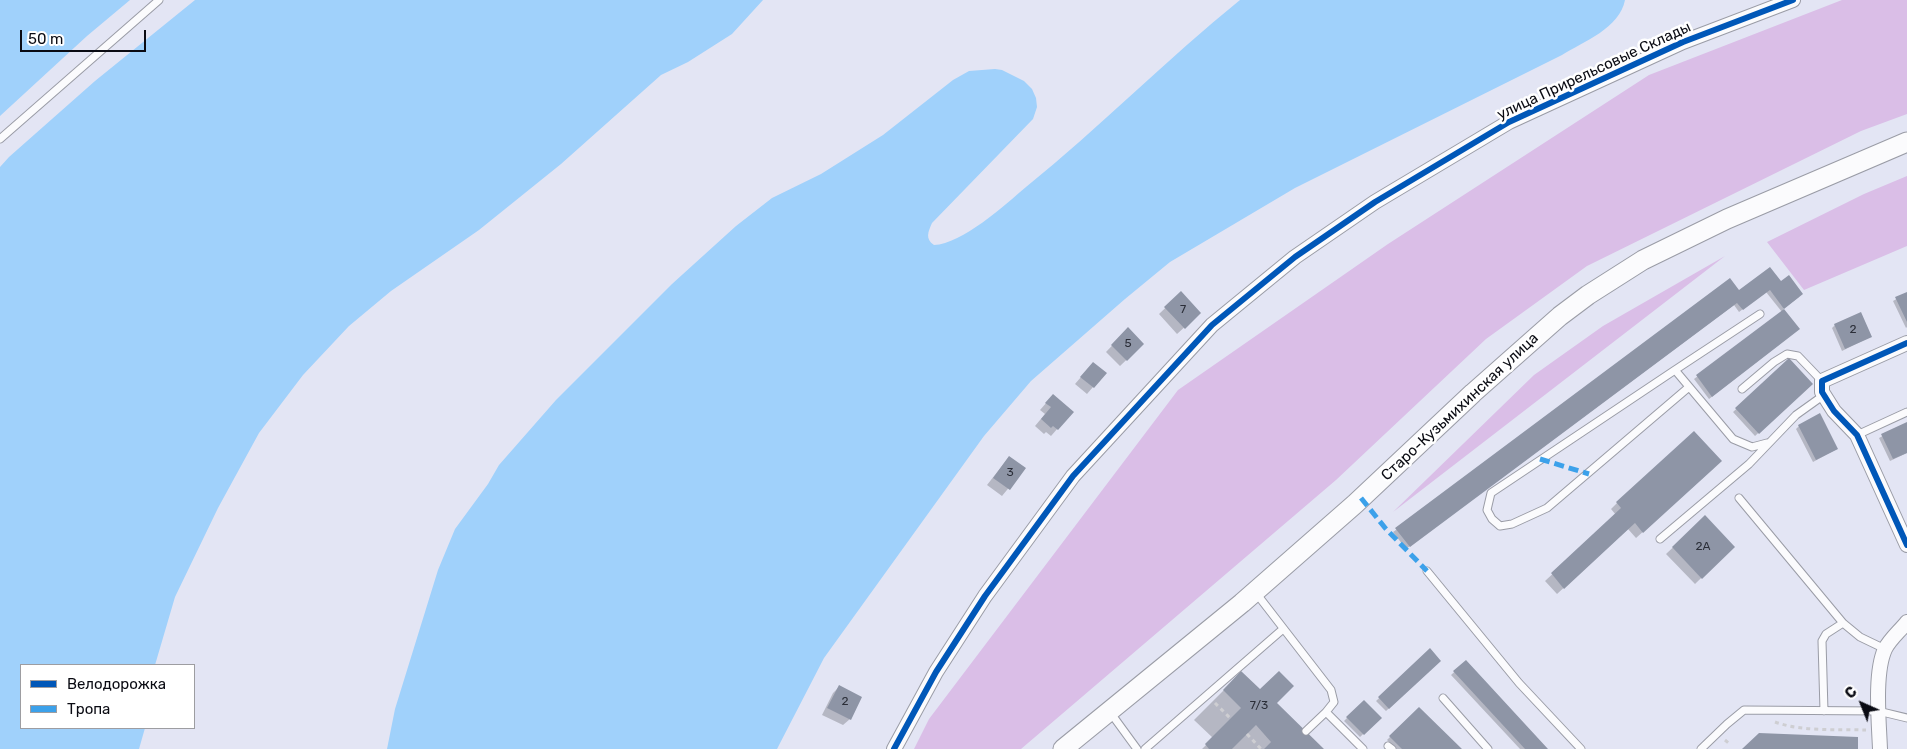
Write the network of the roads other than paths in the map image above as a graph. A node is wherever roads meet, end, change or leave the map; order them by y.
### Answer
1 (159, 0) edge
2 (1793, 0) edge
3 (0, 139) edge
4 (1907, 142) edge
5 (1760, 314) dead end
6 (1907, 343) edge
7 (1674, 370) junction
8 (1822, 381) junction
9 (1688, 386) junction
10 (1742, 389) dead end
11 (1824, 395) junction
12 (1907, 412) edge
13 (1857, 435) junction
14 (1767, 443) junction
15 (1739, 498) dead end
16 (1660, 539) dead end
17 (1907, 545) edge
18 (1427, 571) dead end
19 (1255, 591) junction
20 (1907, 622) edge
21 (1843, 623) junction
22 (1283, 629) junction
23 (1886, 649) junction
24 (1443, 698) dead end
25 (1824, 711) junction
26 (1878, 711) junction
27 (1110, 712) junction
28 (1326, 712) junction
29 (1907, 718) edge
30 (1306, 731) dead end
31 (894, 749) edge
32 (1063, 749) edge
33 (1137, 749) edge
34 (1145, 749) edge
35 (1363, 749) edge
36 (1488, 749) edge
37 (1582, 749) edge
38 (1700, 749) edge
39 (1880, 749) edge

1 - 3 lane
2 - 31 street, улица Прирельсовые Склады
4 - 19 main road, Старо-Кузьмихинская улица
5 - 7 lane
6 - 8 street
7 - 9 lane
7 - 9 lane
8 - 10 lane
8 - 11 street
9 - 14 lane
11 - 13 street
11 - 14 lane
12 - 13 lane
13 - 17 street
14 - 16 lane
15 - 21 lane
18 - 37 lane
19 - 22 lane
19 - 27 main road, Старо-Кузьмихинская улица
20 - 23 street
21 - 23 lane
21 - 25 lane
22 - 28 lane
22 - 34 lane
23 - 26 street
24 - 36 lane
25 - 26 lane
25 - 38 lane
26 - 29 lane
26 - 39 street
27 - 32 main road, Старо-Кузьмихинская улица
27 - 33 lane
28 - 30 lane
28 - 35 lane

